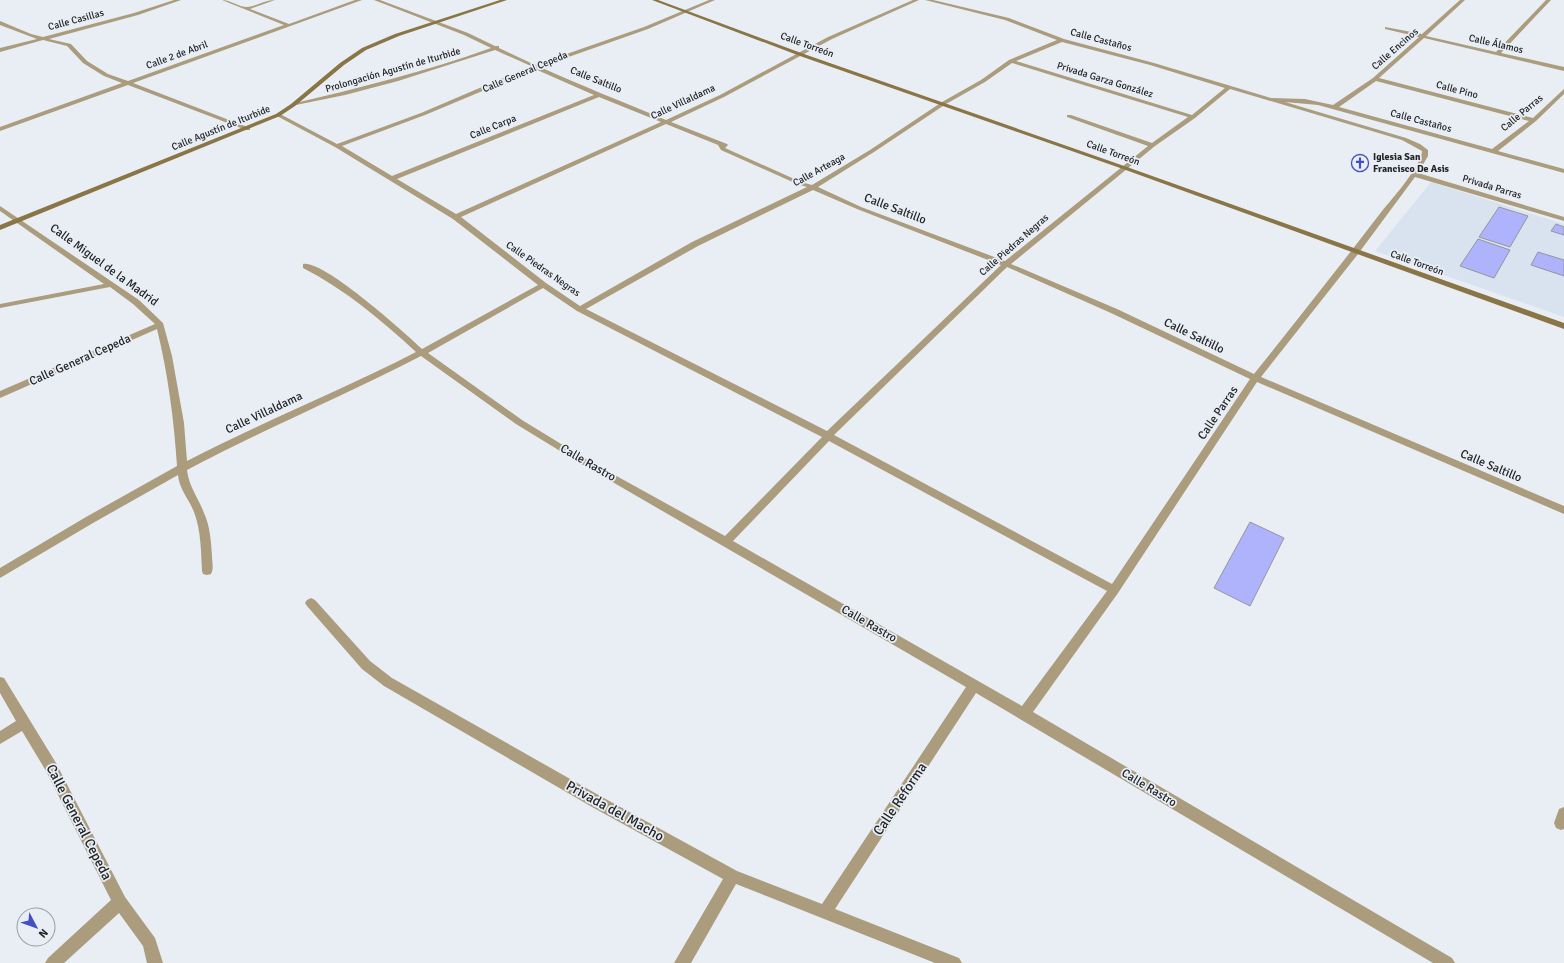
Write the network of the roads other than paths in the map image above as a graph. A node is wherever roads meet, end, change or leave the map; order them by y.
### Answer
1 (179, 0) edge
2 (224, 0) edge
3 (273, 0) edge
4 (360, 0) edge
5 (376, 0) edge
6 (505, 0) edge
7 (654, 0) edge
8 (713, 0) edge
9 (917, 0) edge
10 (926, 0) edge
11 (1464, 0) edge
12 (1549, 0) edge
13 (247, 8) junction
14 (685, 11) junction
15 (0, 22) edge
16 (435, 22) junction
17 (288, 25) junction
18 (1387, 28) dead end
19 (1423, 36) junction
20 (42, 38) junction
21 (1062, 40) junction
22 (497, 47) junction
23 (0, 50) edge
24 (1498, 53) junction
25 (802, 55) junction
26 (1012, 61) junction
27 (537, 66) junction
28 (1564, 69) edge
29 (1375, 79) junction
30 (126, 83) junction
31 (1229, 88) junction
32 (1564, 91) edge
33 (601, 94) junction
34 (1271, 100) junction
35 (944, 103) junction
36 (293, 105) junction
37 (1335, 107) junction
38 (278, 115) junction
39 (1069, 116) dead end
40 (1193, 116) junction
41 (1534, 120) junction
42 (667, 121) junction
43 (0, 129) edge
44 (248, 129) junction
45 (1404, 139) joint
46 (1153, 145) junction
47 (337, 146) junction
48 (1493, 151) junction
49 (1125, 168) junction
50 (1564, 171) edge
51 (1414, 174) junction
52 (393, 178) junction
53 (813, 187) junction
54 (0, 208) edge
55 (456, 217) junction
56 (20, 220) junction
57 (1564, 220) edge
58 (0, 228) edge
59 (1355, 252) junction
60 (1006, 264) junction
61 (306, 266) dead end
62 (110, 285) junction
63 (543, 285) junction
64 (0, 306) edge
65 (580, 309) junction
66 (160, 325) junction
67 (1564, 326) edge
68 (422, 352) junction
69 (1255, 378) junction
70 (0, 395) edge
71 (828, 436) junction
72 (183, 468) junction
73 (1564, 510) edge
74 (726, 542) junction
75 (207, 571) dead end
76 (0, 574) edge
77 (1114, 590) junction
78 (311, 603) dead end
79 (0, 682) edge
80 (974, 685) junction
81 (1024, 714) junction
82 (25, 722) junction
83 (0, 738) edge
84 (733, 876) junction
85 (120, 902) junction
86 (824, 912) junction
87 (53, 963) edge
88 (155, 963) edge
89 (682, 963) edge
90 (954, 963) edge
91 (1447, 963) edge

1 - 20 street, Calle Casillas
2 - 13 street
3 - 13 street
4 - 17 street, Calle 2 de Abril
5 - 16 street, Calle Saltillo
6 - 16 street, Calle Agustín de Iturbide
7 - 14 street, Calle Torreón
8 - 14 street, Calle General Cepeda
9 - 25 street, Calle Villaldama
10 - 21 street, Calle Castaños
11 - 19 street, Calle Encinos
12 - 24 street
13 - 17 street
14 - 25 street, Calle Torreón
14 - 27 street, Calle General Cepeda
15 - 20 street
16 - 22 street, Calle Saltillo
16 - 36 street, Calle Agustín de Iturbide
17 - 30 street, Calle 2 de Abril
18 - 19 street, Calle Álamos
19 - 24 street, Calle Álamos
19 - 29 street, Calle Encinos
20 - 23 street, Calle Casillas
20 - 30 street
21 - 26 street, Calle Arteaga
21 - 31 street, Calle Castaños
22 - 27 street, Calle Saltillo
22 - 36 street, Prolongación Agustín de Iturbide
24 - 28 street, Calle Álamos
25 - 35 street, Calle Torreón
25 - 42 street, Calle Villaldama
26 - 35 street, Calle Arteaga
26 - 40 street, Privada Garza González
27 - 33 street, Calle Saltillo
27 - 47 street, Calle General Cepeda
29 - 37 street, Calle Encinos
29 - 41 street, Calle Pino
30 - 43 street, Calle 2 de Abril
30 - 44 street
31 - 34 street, Calle Castaños
31 - 40 street, Calle Piedras Negras
32 - 41 street, Calle Parras
33 - 42 street, Calle Saltillo
33 - 52 street, Calle Carpa
34 - 37 street, Calle Castaños
34 - 45 street, Calle Castaños
35 - 49 street, Calle Torreón
35 - 53 street, Calle Arteaga
36 - 38 street, Calle Agustín de Iturbide
37 - 48 street, Calle Castaños
38 - 44 street, Calle Agustín de Iturbide
38 - 47 street, Calle Piedras Negras
39 - 46 street
40 - 46 street, Calle Piedras Negras
41 - 48 street, Calle Parras
42 - 53 street, Calle Saltillo
42 - 55 street, Calle Villaldama
44 - 56 street, Calle Agustín de Iturbide
45 - 51 street, Calle Parras
46 - 49 street, Calle Piedras Negras
47 - 52 street, Calle Piedras Negras
48 - 50 street, Calle Castaños
49 - 59 street, Calle Torreón
49 - 60 street, Calle Piedras Negras
51 - 57 street, Privada Parras
51 - 59 street, Calle Parras
52 - 55 street, Calle Piedras Negras
53 - 60 street, Calle Saltillo
53 - 65 street, Calle Arteaga
54 - 56 street, Calle Miguel de la Madrid
55 - 63 street, Calle Piedras Negras
56 - 58 street, Calle Agustín de Iturbide
56 - 62 street, Calle Miguel de la Madrid
59 - 67 street, Calle Torreón
59 - 69 street, Calle Parras
60 - 69 street, Calle Saltillo
60 - 71 street, Calle Piedras Negras
61 - 68 street, Calle Rastro
62 - 64 street
62 - 66 street, Calle Miguel de la Madrid
63 - 65 street, Calle Piedras Negras
63 - 68 street, Calle Villaldama
65 - 71 street, Calle Piedras Negras
66 - 70 street, Calle General Cepeda
66 - 72 street, Calle Miguel de la Madrid
68 - 72 street, Calle Villaldama
68 - 74 street, Calle Rastro
69 - 73 street, Calle Saltillo
69 - 77 street, Calle Parras
71 - 74 street, Calle Piedras Negras
71 - 77 street, Calle Piedras Negras
72 - 75 street, Calle Miguel de la Madrid
72 - 76 street, Calle Villaldama
74 - 80 street, Calle Rastro
77 - 81 street, Calle Parras
78 - 84 street, Privada del Macho
79 - 82 street, Calle General Cepeda
80 - 81 street, Calle Rastro
80 - 86 street, Calle Reforma
81 - 91 street, Calle Rastro
82 - 83 street
82 - 85 street, Calle General Cepeda
84 - 86 street, Privada del Macho
84 - 89 street
85 - 87 street
85 - 88 street, Calle General Cepeda
86 - 90 street, Privada del Macho

